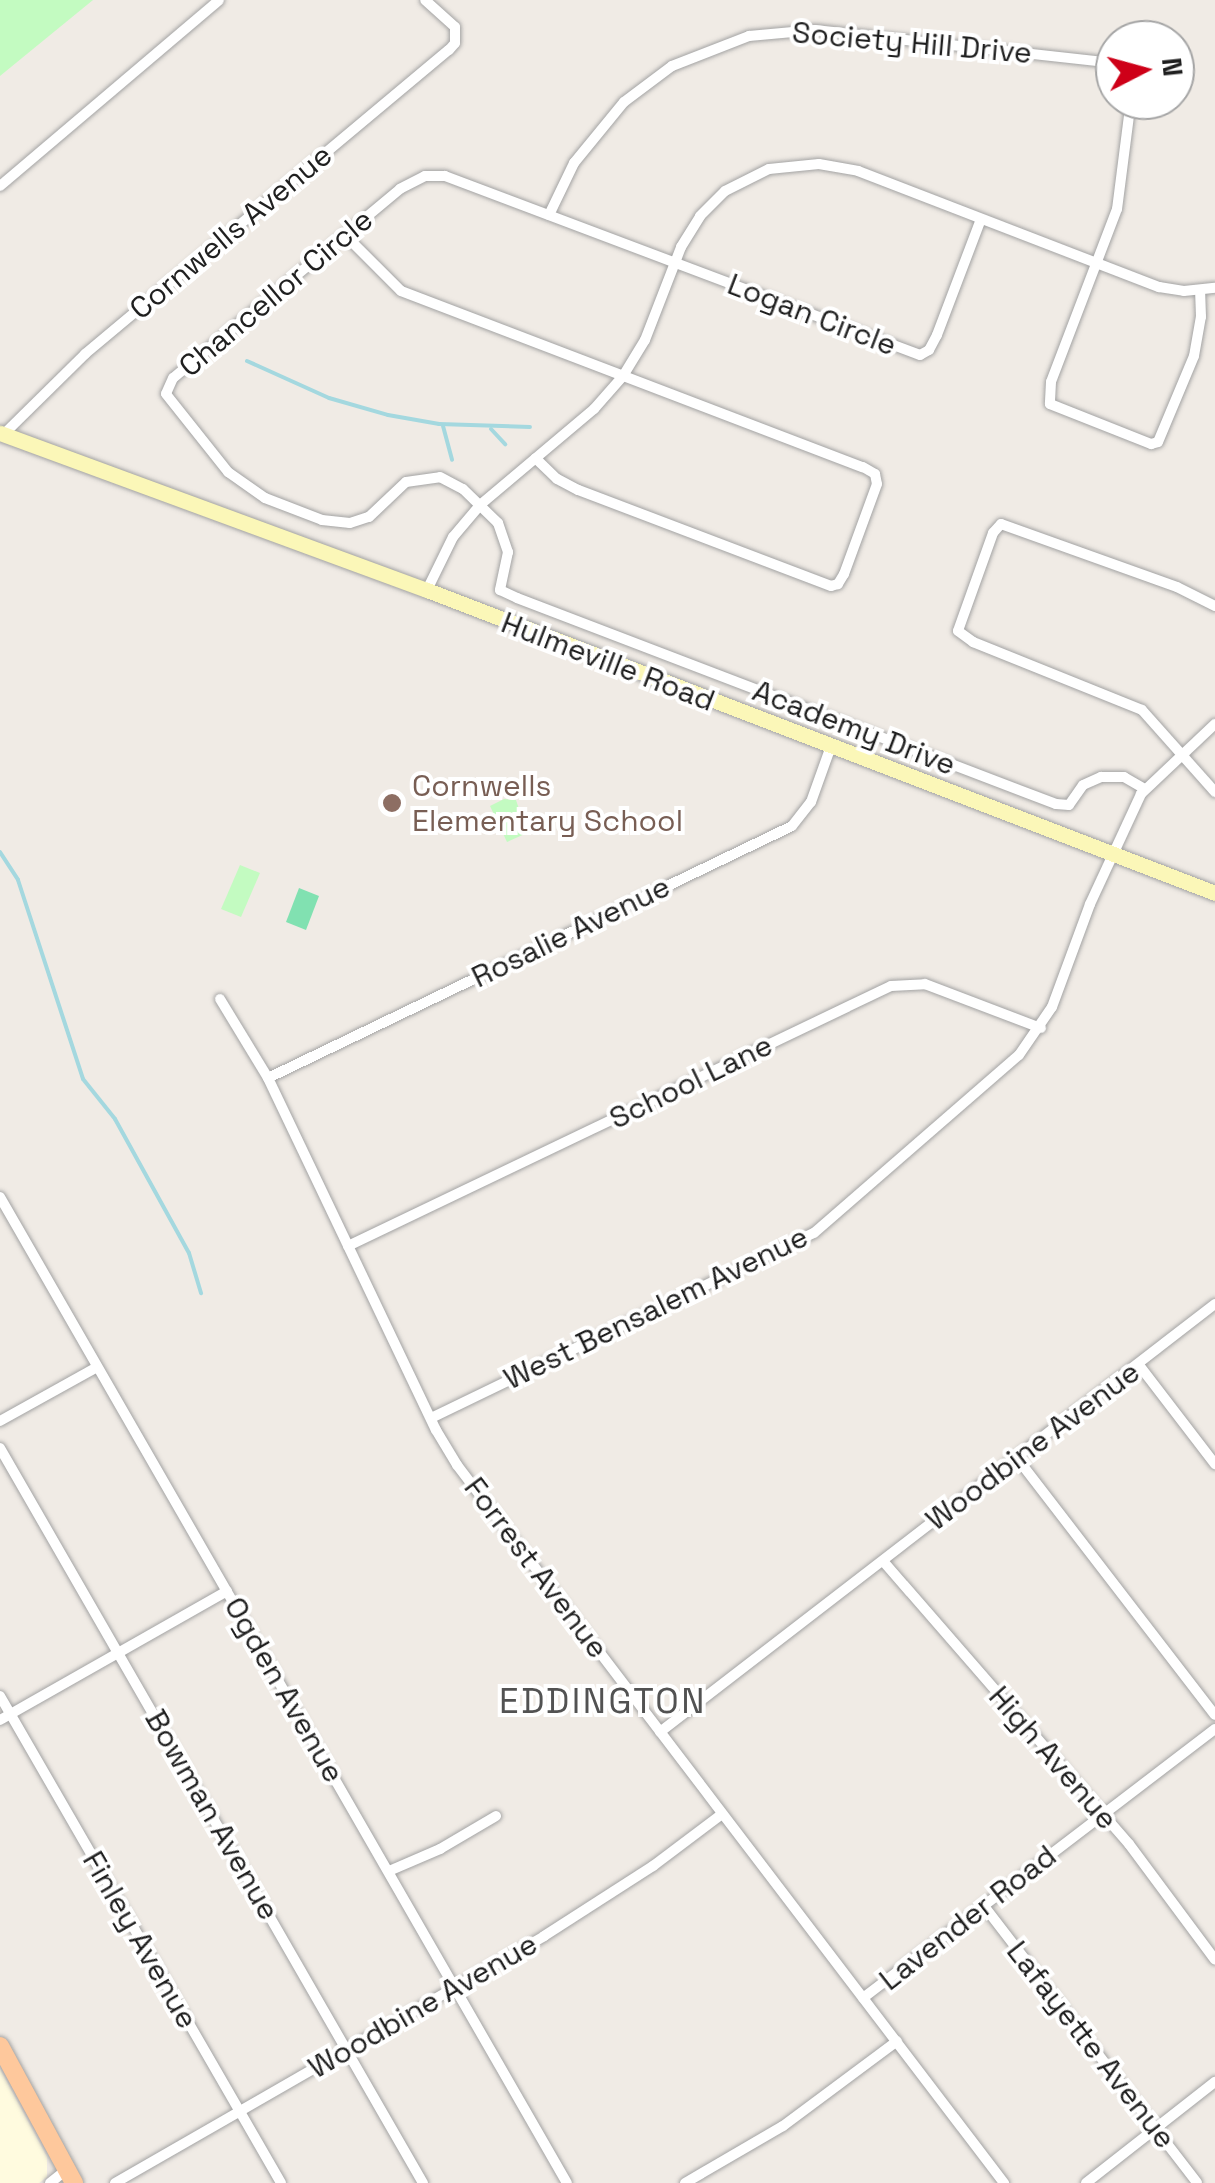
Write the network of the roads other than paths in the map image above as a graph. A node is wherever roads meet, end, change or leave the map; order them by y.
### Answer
1 (219, 0) edge
2 (425, 0) edge
3 (1095, 62) edge
4 (1129, 120) edge
5 (0, 186) edge
6 (549, 215) junction
7 (981, 219) junction
8 (345, 235) junction
9 (676, 263) junction
10 (1096, 264) junction
11 (1215, 288) edge
12 (1200, 290) junction
13 (623, 376) junction
14 (2, 434) edge
15 (535, 458) junction
16 (480, 505) junction
17 (427, 590) junction
18 (500, 590) joint
19 (1215, 606) edge
20 (1215, 724) edge
21 (831, 746) junction
22 (1182, 753) junction
23 (1144, 789) junction
24 (1215, 792) edge
25 (1112, 853) junction
26 (1215, 893) edge
27 (220, 999) dead end
28 (1042, 1028) junction
29 (268, 1078) junction
30 (0, 1197) edge
31 (348, 1246) junction
32 (1215, 1304) edge
33 (1139, 1365) junction
34 (97, 1367) junction
35 (431, 1418) junction
36 (0, 1421) edge
37 (0, 1448) edge
38 (1017, 1458) junction
39 (1215, 1464) edge
40 (883, 1561) junction
41 (227, 1590) junction
42 (118, 1654) junction
43 (0, 1696) edge
44 (1215, 1716) edge
45 (5, 1717) edge
46 (1215, 1729) edge
47 (660, 1732) junction
48 (722, 1814) junction
49 (1102, 1814) junction
50 (496, 1816) dead end
51 (389, 1870) junction
52 (984, 1906) junction
53 (1215, 1960) edge
54 (454, 1988) junction
55 (864, 1998) junction
56 (897, 2041) junction
57 (0, 2046) edge
58 (345, 2050) junction
59 (1215, 2082) edge
60 (241, 2111) junction
61 (1156, 2129) junction
62 (70, 2177) edge
63 (50, 2183) edge
64 (115, 2183) edge
65 (281, 2183) edge
66 (424, 2183) edge
67 (567, 2183) edge
68 (685, 2183) edge
69 (1004, 2183) edge
70 (1086, 2183) edge
71 (1197, 2183) edge

1 - 5 street
2 - 14 street, Cornwells Avenue
3 - 6 street, Society Hill Drive
4 - 10 street
6 - 8 street, Chancellor Circle
6 - 9 street, Chancellor Circle
7 - 9 street
7 - 9 street, Logan Circle
7 - 10 street
8 - 13 street
8 - 16 street, Chancellor Circle
9 - 13 street
10 - 12 street
10 - 12 street
11 - 12 street
13 - 15 street
13 - 15 street
14 - 17 main road, Hulmeville Road
15 - 16 street
16 - 17 street
16 - 18 street, Chancellor Circle
17 - 21 main road, Hulmeville Road
18 - 23 street, Academy Drive
19 - 22 street
20 - 22 street, West Bensalem Avenue
21 - 25 main road, Hulmeville Road
21 - 29 street, Rosalie Avenue
22 - 23 street, West Bensalem Avenue
22 - 24 street
23 - 25 street, West Bensalem Avenue
25 - 26 main road, Hulmeville Road
25 - 28 street, West Bensalem Avenue
27 - 29 street, Forrest Avenue
28 - 31 street, School Lane
28 - 35 street, West Bensalem Avenue
29 - 31 street, Forrest Avenue
30 - 34 street, Ogden Avenue
31 - 35 street, Forrest Avenue
32 - 33 street, Woodbine Avenue
33 - 38 street, Woodbine Avenue
33 - 39 street
34 - 36 street
34 - 41 street, Ogden Avenue
35 - 47 street, Forrest Avenue
37 - 42 street, Bowman Avenue
38 - 40 street, Woodbine Avenue
38 - 44 street
40 - 47 street, Woodbine Avenue
40 - 49 street, High Avenue
41 - 42 street
41 - 51 street, Ogden Avenue
42 - 45 street
42 - 58 street, Bowman Avenue
43 - 45 street, Finley Avenue
45 - 60 street, Finley Avenue
46 - 49 street, Lavender Road
47 - 48 street, Forrest Avenue
48 - 54 street, Woodbine Avenue
48 - 55 street, Forrest Avenue
49 - 52 street, Lavender Road
49 - 53 street, High Avenue
50 - 51 street
51 - 54 street, Ogden Avenue
52 - 55 street, Lavender Road
52 - 61 street, Lafayette Avenue
54 - 58 street, Woodbine Avenue
54 - 67 street, Ogden Avenue
55 - 56 street, Forrest Avenue
56 - 68 street, Lavender Road
56 - 69 street, Forrest Avenue
57 - 62 main road
58 - 60 street, Woodbine Avenue
58 - 66 street, Bowman Avenue
59 - 61 street
60 - 64 street, Woodbine Avenue
60 - 65 street, Finley Avenue
61 - 70 street
61 - 71 street, Lafayette Avenue
62 - 63 street

